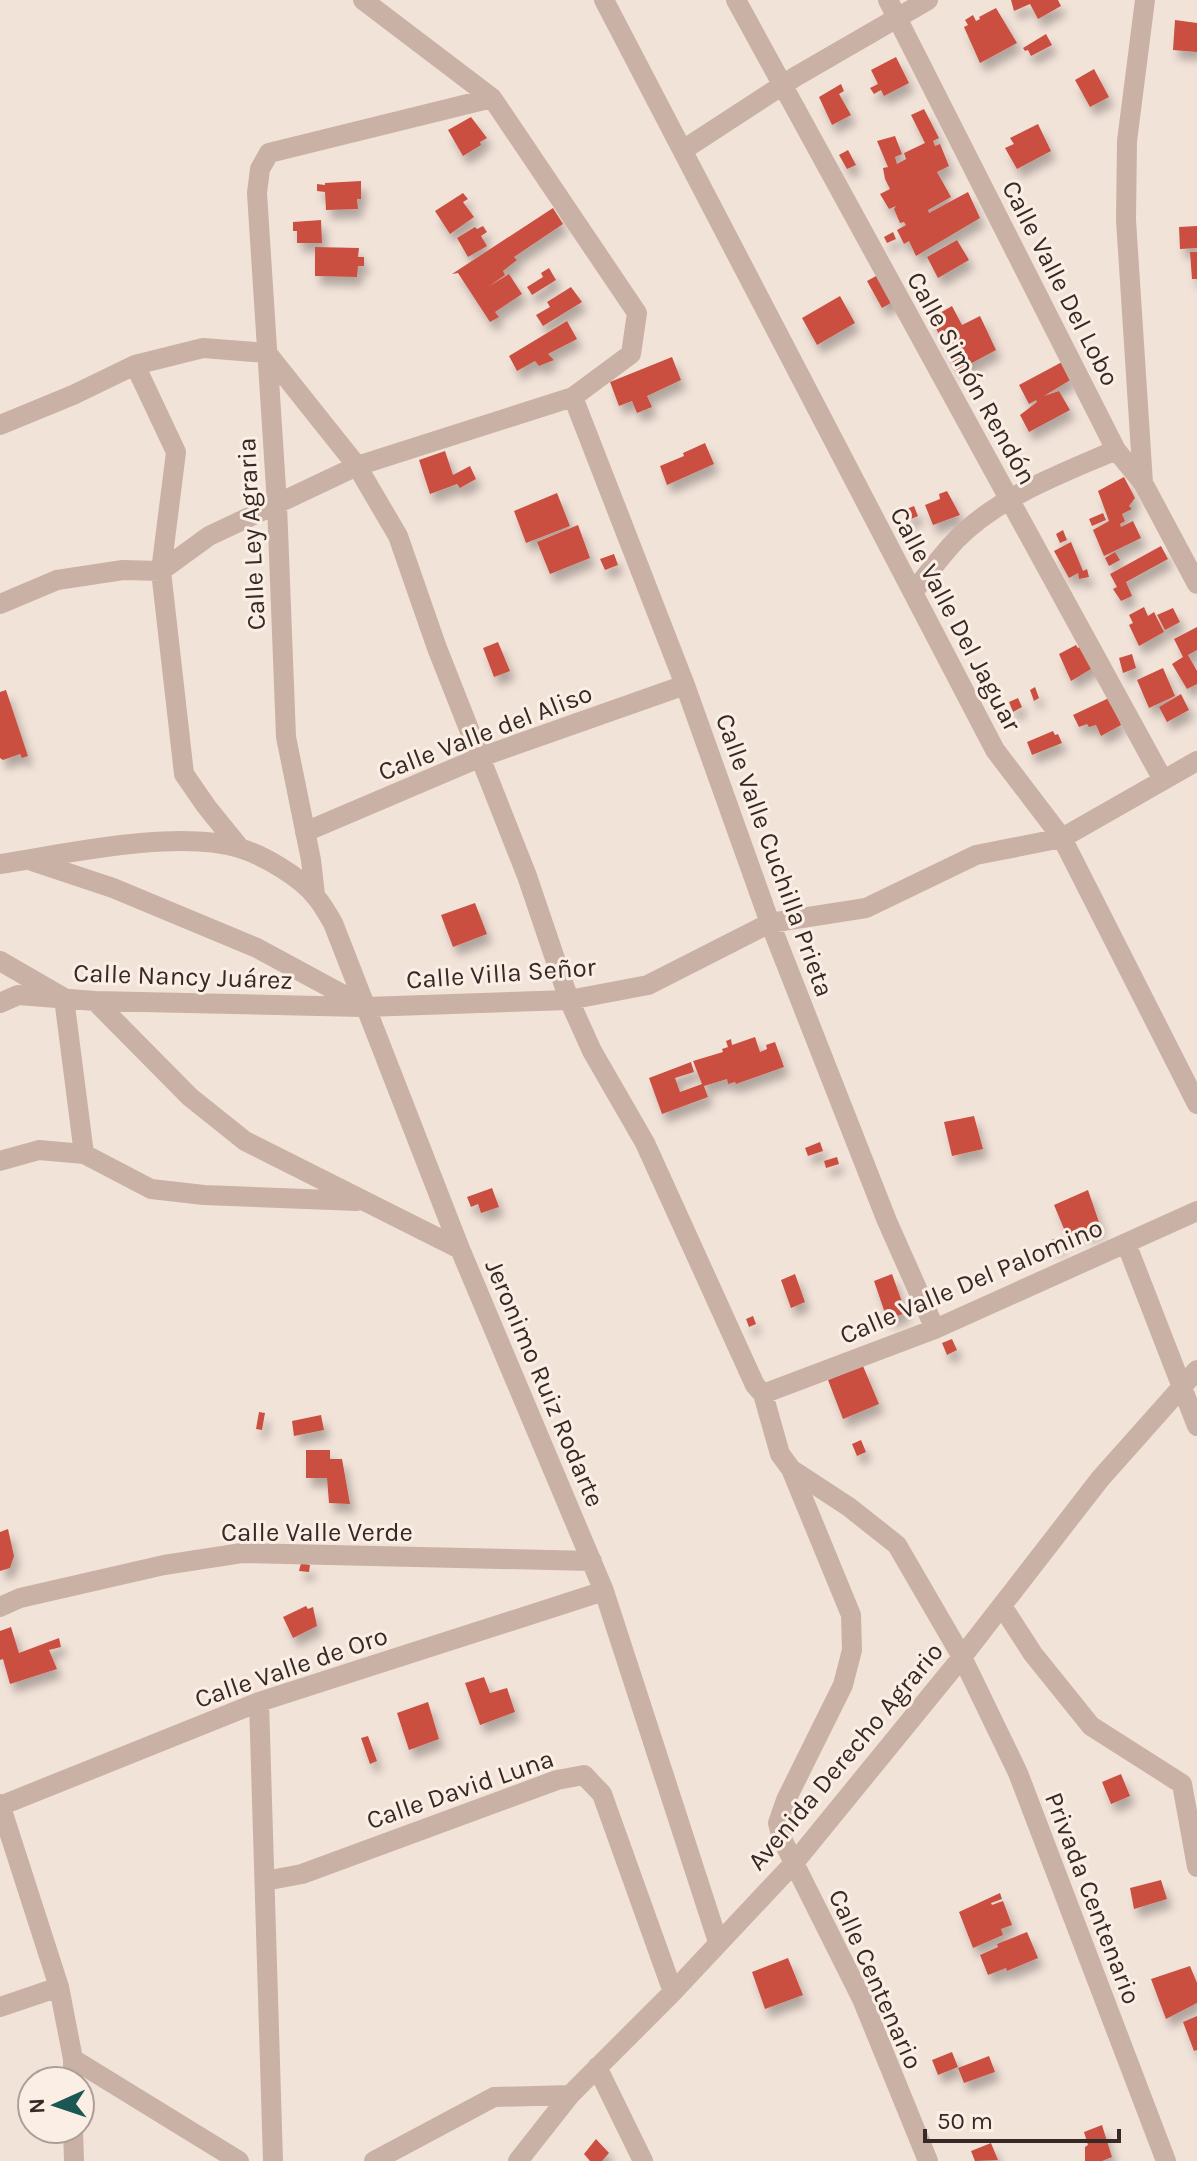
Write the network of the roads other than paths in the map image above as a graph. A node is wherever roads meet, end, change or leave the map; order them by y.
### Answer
1 (363, 0) edge
2 (604, 0) edge
3 (736, 0) edge
4 (928, 0) edge
5 (1145, 0) edge
6 (893, 8) edge
7 (783, 85) junction
8 (492, 98) junction
9 (683, 150) junction
10 (267, 353) junction
11 (135, 365) junction
12 (573, 397) junction
13 (0, 425) edge
14 (1116, 450) junction
15 (357, 466) junction
16 (1143, 483) junction
17 (1010, 501) junction
18 (277, 504) junction
19 (161, 571) junction
20 (1197, 584) edge
21 (913, 592) junction
22 (0, 604) edge
23 (685, 685) junction
24 (481, 757) junction
25 (1197, 761) edge
26 (1163, 780) junction
27 (305, 832) junction
28 (1062, 838) junction
29 (240, 848) junction
30 (29, 860) junction
31 (0, 864) edge
32 (315, 895) junction
33 (770, 923) junction
34 (0, 961) edge
35 (64, 998) junction
36 (569, 1000) junction
37 (95, 1001) junction
38 (0, 1003) edge
39 (366, 1007) junction
40 (1197, 1104) edge
41 (84, 1154) junction
42 (0, 1161) edge
43 (364, 1201) junction
44 (1197, 1211) edge
45 (1126, 1243) junction
46 (460, 1249) junction
47 (935, 1329) junction
48 (1197, 1370) edge
49 (1181, 1389) junction
50 (763, 1394) junction
51 (1197, 1426) edge
52 (791, 1469) junction
53 (592, 1561) junction
54 (604, 1591) junction
55 (1002, 1606) junction
56 (0, 1607) edge
57 (962, 1657) junction
58 (259, 1702) junction
59 (0, 1806) edge
60 (794, 1863) junction
61 (1197, 1867) edge
62 (265, 1881) junction
63 (718, 1942) junction
64 (59, 1987) junction
65 (673, 1992) junction
66 (0, 2007) edge
67 (73, 2059) junction
68 (73, 2065) edge
69 (597, 2067) junction
70 (570, 2095) junction
71 (239, 2161) edge
72 (273, 2161) edge
73 (374, 2161) edge
74 (518, 2161) edge
75 (643, 2161) edge
76 (928, 2161) edge
77 (1166, 2161) edge

1 - 8 street
2 - 9 street
3 - 7 street, Calle Simón Rendón
4 - 6 street
5 - 16 street
6 - 7 street
6 - 14 street, Calle Valle Del Lobo
7 - 9 street
7 - 17 street, Calle Simón Rendón
8 - 10 street, Calle Ley Agraria
8 - 12 street
9 - 21 street, Calle Valle Del Jaguar
10 - 11 street
10 - 15 street, Calle Centenario
10 - 18 street, Calle Ley Agraria
11 - 13 street
11 - 19 street
12 - 15 street
12 - 23 street, Calle Valle Cuchilla Prieta
14 - 16 street, Calle Valle Del Lobo
14 - 17 street
15 - 18 street
15 - 24 street, Calle Centenario
16 - 20 street, Calle Valle Del Lobo
17 - 21 street
17 - 26 street, Calle Simón Rendón
18 - 19 street
18 - 27 street, Calle Ley Agraria
19 - 22 street
19 - 29 street
21 - 28 street, Calle Valle Del Jaguar
23 - 24 street, Calle Valle del Aliso
23 - 33 street, Calle Valle Cuchilla Prieta
24 - 27 street, Calle Valle del Aliso
24 - 36 street, Calle Centenario
25 - 26 street, Calle Villa Señor
26 - 28 street, Calle Villa Señor
27 - 32 street, Calle Ley Agraria
28 - 33 street, Calle Villa Señor
28 - 40 street, Calle Valle Del Jaguar
29 - 30 street
29 - 32 street, Jeronimo Ruiz Rodarte
30 - 31 street
30 - 39 street
32 - 39 street, Jeronimo Ruiz Rodarte
33 - 36 street, Calle Villa Señor
33 - 47 street, Calle Valle Cuchilla Prieta
34 - 35 street
35 - 37 street, Calle Nancy Juárez
35 - 38 street, Calle Nancy Juárez
35 - 41 street
36 - 39 street, Calle Villa Señor
36 - 50 street, Calle Centenario
37 - 39 street, Calle Nancy Juárez
37 - 43 street
39 - 46 street, Jeronimo Ruiz Rodarte
41 - 42 street
41 - 43 street
43 - 46 street
44 - 45 street, Calle Valle Del Palomino
45 - 47 street, Calle Valle Del Palomino
45 - 49 street
46 - 53 street, Jeronimo Ruiz Rodarte
47 - 50 street, Calle Valle Del Palomino
48 - 49 street, Avenida Derecho Agrario
49 - 51 street
49 - 55 street, Avenida Derecho Agrario
50 - 52 street, Calle Centenario
52 - 57 street, Privada Centenario
52 - 60 street, Calle Centenario
53 - 54 street, Jeronimo Ruiz Rodarte
53 - 56 street, Calle Valle Verde
54 - 58 street, Calle Valle de Oro
54 - 63 street, Jeronimo Ruiz Rodarte
55 - 57 street, Avenida Derecho Agrario
55 - 61 street
57 - 60 street, Avenida Derecho Agrario
57 - 77 street, Privada Centenario
58 - 59 street, Calle Valle de Oro
58 - 62 street
59 - 64 street
60 - 63 street, Avenida Derecho Agrario
60 - 76 street, Calle Centenario
62 - 65 street, Calle David Luna
62 - 72 street
63 - 65 street, Avenida Derecho Agrario
64 - 66 street
64 - 67 street
65 - 69 street, Avenida Derecho Agrario
67 - 68 street
67 - 71 street
69 - 70 street, Avenida Derecho Agrario
69 - 75 street
70 - 73 street
70 - 74 street, Avenida Derecho Agrario

